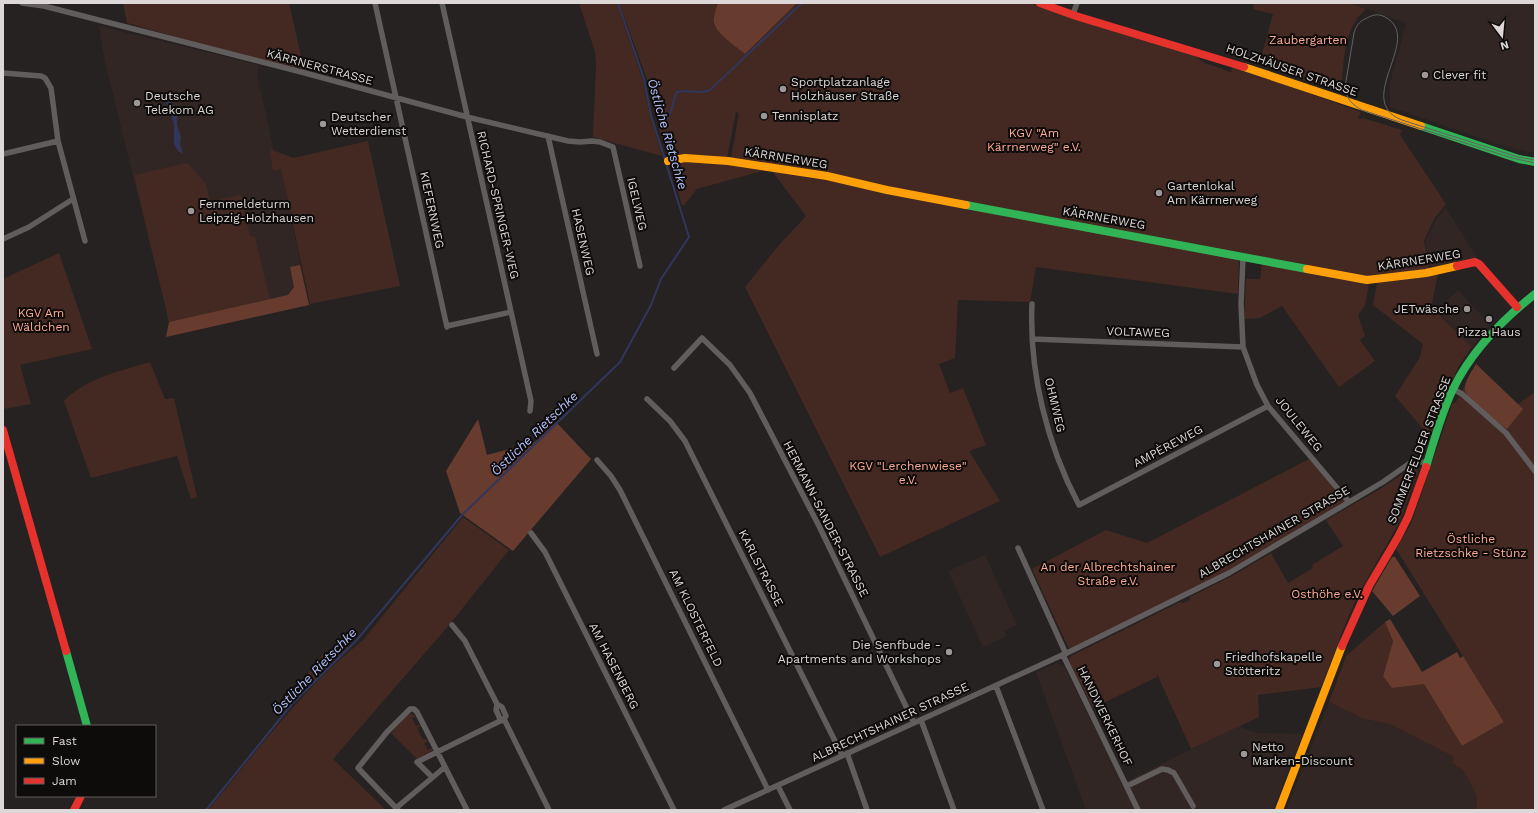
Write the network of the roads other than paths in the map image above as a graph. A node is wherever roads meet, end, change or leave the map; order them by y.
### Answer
1 (22, 3) edge
2 (375, 3) edge
3 (442, 3) edge
4 (1040, 3) edge
5 (1077, 3) edge
6 (1072, 14) junction
7 (3, 73) edge
8 (396, 98) junction
9 (467, 117) junction
10 (548, 136) junction
11 (58, 141) junction
12 (613, 147) joint
13 (3, 154) edge
14 (668, 161) dead end
15 (1535, 162) edge
16 (73, 199) junction
17 (3, 239) edge
18 (85, 241) dead end
19 (1243, 257) junction
20 (640, 266) dead end
21 (1535, 294) edge
22 (1032, 304) dead end
23 (1518, 307) junction
24 (511, 312) junction
25 (1032, 339) junction
26 (1243, 347) junction
27 (597, 354) dead end
28 (674, 368) dead end
29 (1453, 389) junction
30 (647, 399) dead end
31 (1268, 406) junction
32 (530, 411) dead end
33 (3, 430) edge
34 (597, 460) dead end
35 (1427, 463) junction
36 (1535, 470) edge
37 (1349, 502) junction
38 (1079, 506) joint
39 (531, 533) dead end
40 (1018, 548) dead end
41 (452, 625) dead end
42 (1064, 654) junction
43 (996, 686) junction
44 (503, 720) junction
45 (921, 720) junction
46 (914, 723) junction
47 (87, 725) edge
48 (438, 751) junction
49 (844, 754) junction
50 (445, 767) junction
51 (432, 777) junction
52 (778, 786) junction
53 (1127, 786) junction
54 (768, 790) junction
55 (80, 797) edge
56 (1193, 806) dead end
57 (397, 809) edge
58 (74, 810) edge
59 (467, 810) edge
60 (549, 810) edge
61 (674, 810) edge
62 (724, 810) edge
63 (790, 810) edge
64 (867, 810) edge
65 (954, 810) edge
66 (1042, 810) edge
67 (1138, 810) edge
68 (1279, 810) edge

1 - 8 street, KÄRRNERSTRASSE
2 - 8 street, KIEFERNWEG
3 - 9 street, RICHARD-SPRINGER-WEG
4 - 6 street, HOLZHÄUSER STRASSE
5 - 6 street
6 - 15 street, HOLZHÄUSER STRASSE
7 - 11 street
8 - 9 street, KÄRRNERSTRASSE
8 - 24 street, KIEFERNWEG
9 - 10 street, KÄRRNERSTRASSE
9 - 24 street, RICHARD-SPRINGER-WEG
10 - 12 street, KÄRRNERSTRASSE
10 - 27 street, HASENWEG
11 - 13 street
11 - 16 street
12 - 20 street, IGELWEG
14 - 19 street, KÄRRNERWEG
16 - 17 street
16 - 18 street
19 - 23 street, KÄRRNERWEG
19 - 26 street, JOULEWEG
21 - 23 street, SOMMERFELDER STRASSE
22 - 25 street, OHMWEG
23 - 29 street, SOMMERFELDER STRASSE
24 - 32 street, RICHARD-SPRINGER-WEG
25 - 26 street, VOLTAWEG
25 - 38 street, OHMWEG
26 - 31 street, JOULEWEG
28 - 46 street, HERMANN-SANDER-STRASSE
29 - 35 street, SOMMERFELDER STRASSE
29 - 36 street
30 - 49 street, KARLSTRASSE
31 - 37 street, JOULEWEG
31 - 38 street, AMPÈREWEG
33 - 47 street
34 - 54 street, AM KLOSTERFELD
35 - 37 street, ALBRECHTSHAINER STRASSE
35 - 68 street, SOMMERFELDER STRASSE
37 - 42 street, ALBRECHTSHAINER STRASSE
39 - 61 street, AM HASENBERG
40 - 42 street
41 - 44 street
42 - 43 street, ALBRECHTSHAINER STRASSE
42 - 53 street, HANDWERKERHOF
43 - 45 street, ALBRECHTSHAINER STRASSE
43 - 66 street
44 - 48 street
44 - 60 street
45 - 46 street, ALBRECHTSHAINER STRASSE
45 - 65 street
46 - 49 street, ALBRECHTSHAINER STRASSE
48 - 50 street
48 - 51 street
48 - 57 street
49 - 52 street, ALBRECHTSHAINER STRASSE
49 - 64 street, KARLSTRASSE
50 - 51 street
50 - 59 street
51 - 57 street
52 - 54 street, ALBRECHTSHAINER STRASSE
52 - 63 street
53 - 56 street, HANDWERKERHOF
53 - 67 street, HANDWERKERHOF
54 - 62 street, ALBRECHTSHAINER STRASSE
55 - 58 street

